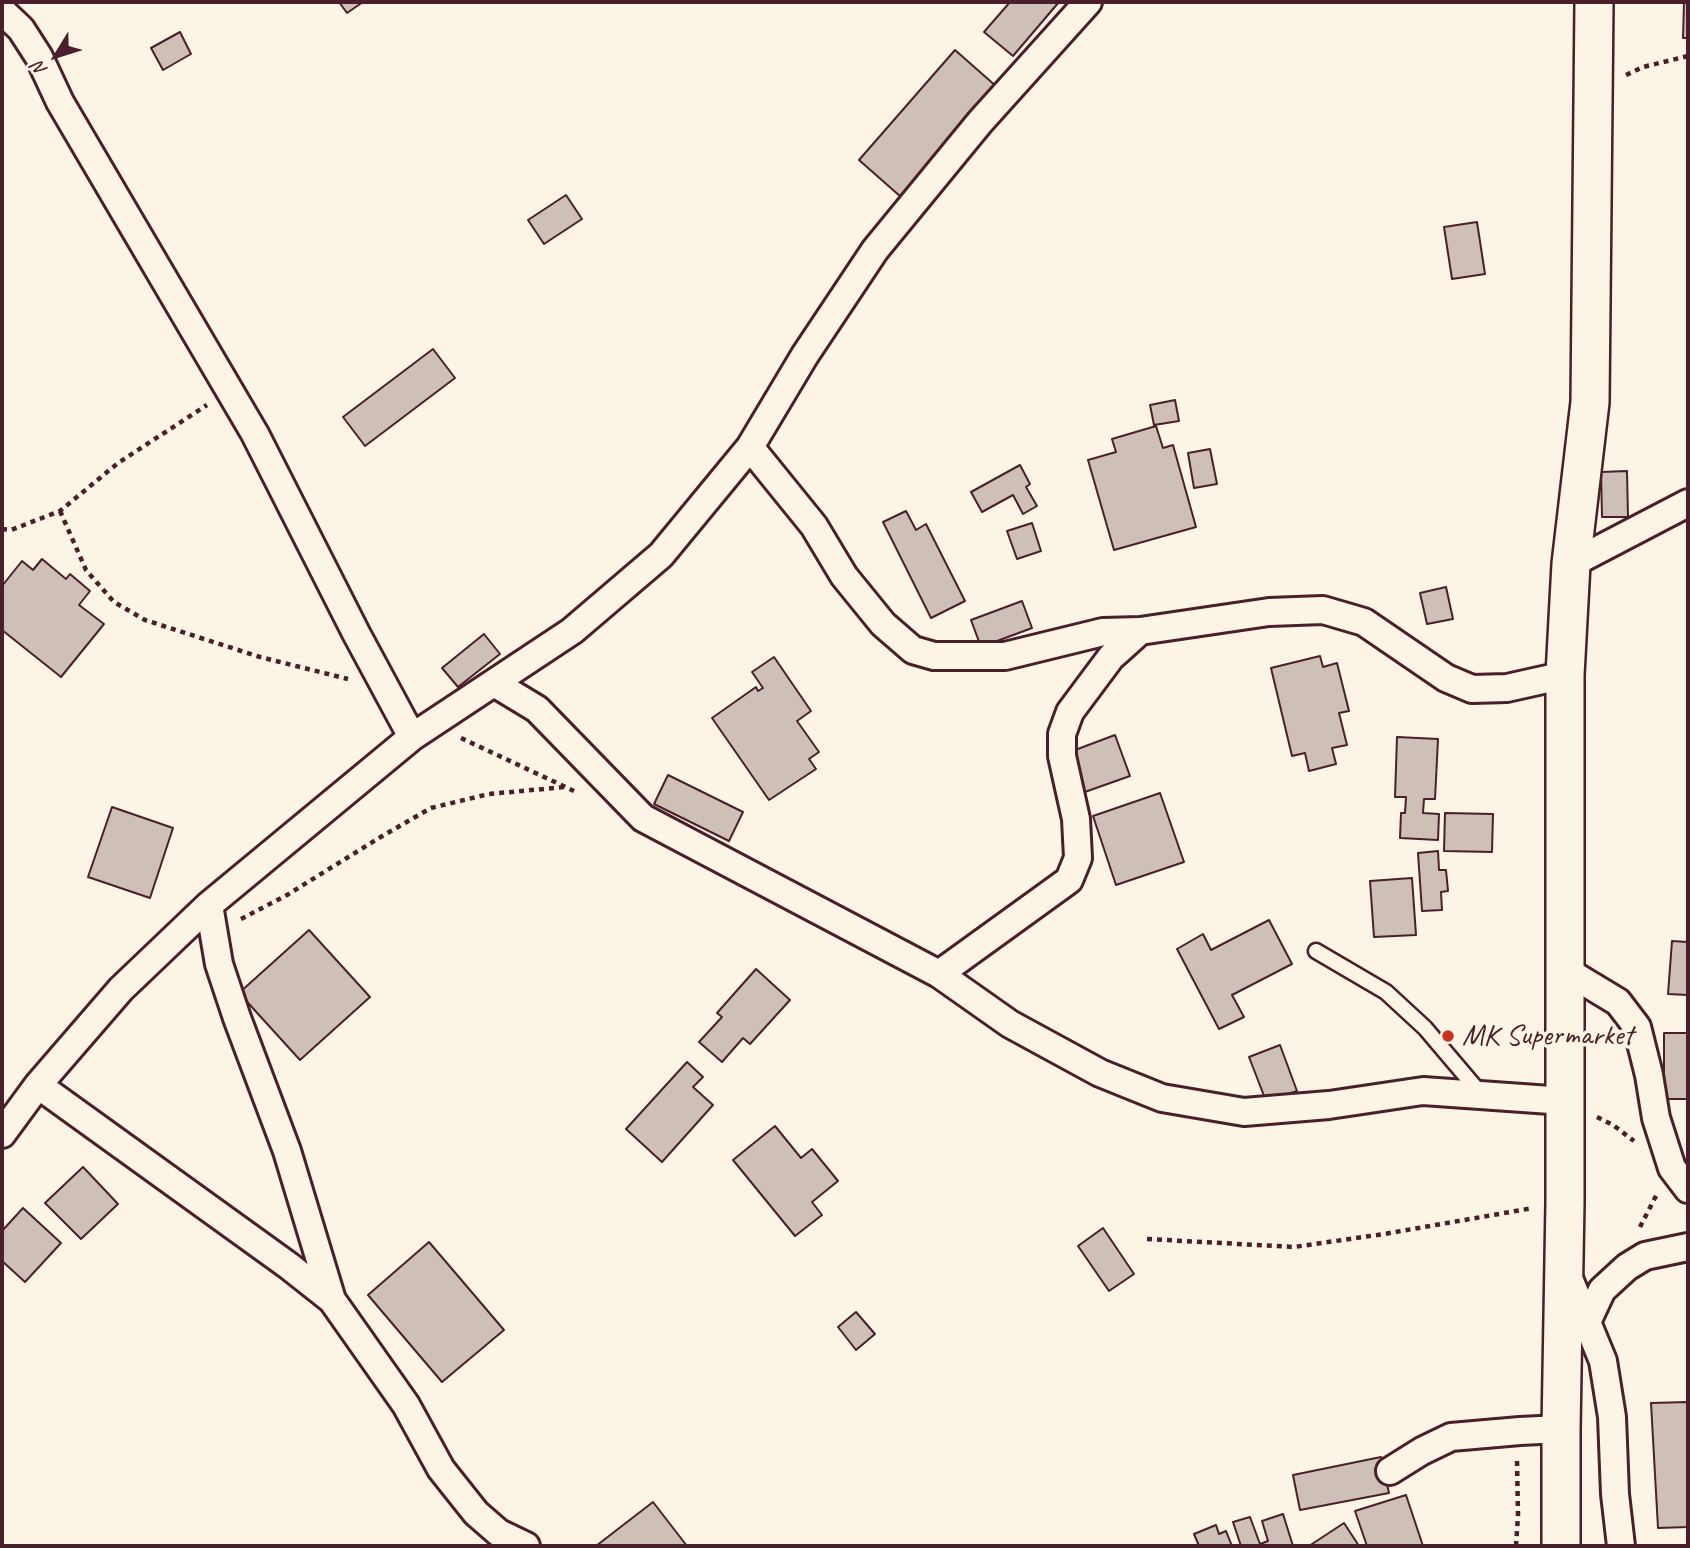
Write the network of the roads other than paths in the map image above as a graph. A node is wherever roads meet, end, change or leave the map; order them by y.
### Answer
1 (1087, 2) edge
2 (1594, 2) edge
3 (2, 11) edge
4 (750, 447) junction
5 (1688, 503) edge
6 (1571, 564) junction
7 (1140, 631) junction
8 (1565, 675) junction
9 (494, 683) junction
10 (422, 731) junction
11 (210, 914) junction
12 (1316, 951) dead end
13 (1565, 970) junction
14 (939, 974) junction
15 (38, 1085) junction
16 (1482, 1095) junction
17 (1565, 1101) junction
18 (2, 1134) edge
19 (1688, 1189) edge
20 (1688, 1247) edge
21 (1564, 1267) junction
22 (332, 1300) junction
23 (1587, 1322) junction
24 (1561, 1429) junction
25 (1390, 1471) dead end
26 (526, 1546) edge
27 (1561, 1546) edge
28 (1621, 1546) edge

1 - 4 street
2 - 6 main road
3 - 10 street
4 - 7 street
4 - 9 street
5 - 6 street
6 - 8 main road
7 - 8 street
7 - 14 street
8 - 13 main road
9 - 10 street
9 - 14 street
10 - 11 street
11 - 15 street
11 - 22 street
12 - 16 lane
13 - 17 main road
13 - 19 street
14 - 16 street
15 - 18 street
15 - 22 street
16 - 17 street
17 - 21 main road
20 - 23 street
21 - 23 street
21 - 24 main road
22 - 26 street
23 - 28 street
24 - 25 street
24 - 27 main road

